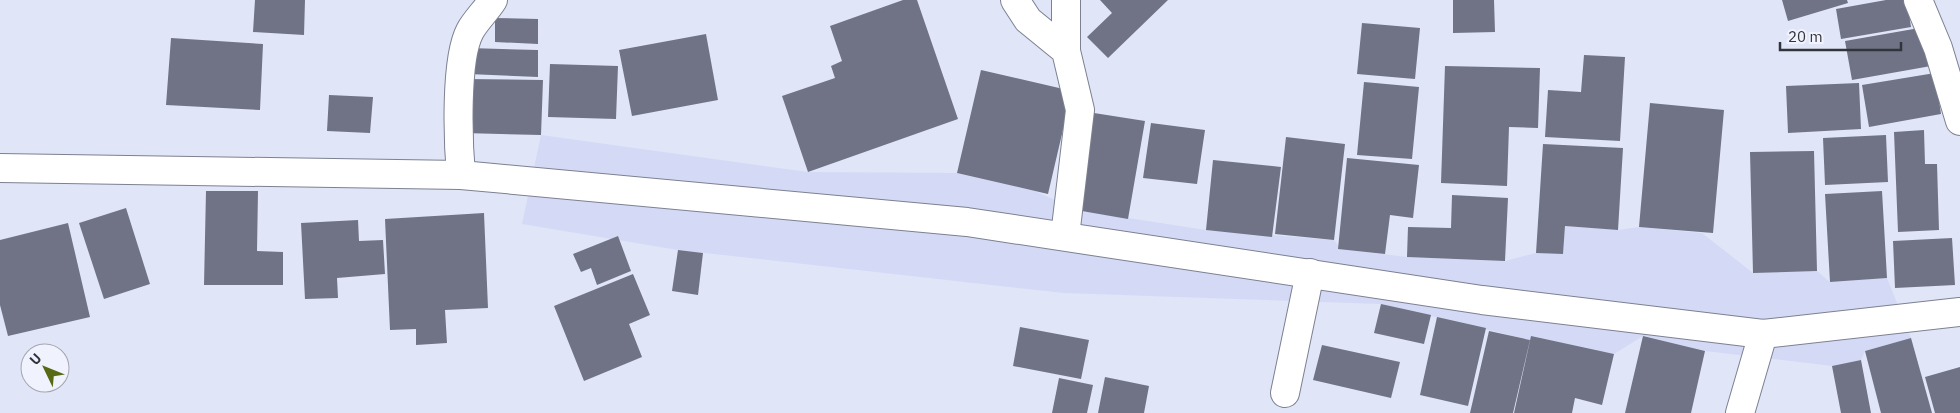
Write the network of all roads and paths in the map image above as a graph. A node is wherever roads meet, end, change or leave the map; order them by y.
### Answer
1 (493, 0) edge
2 (1015, 0) edge
3 (1066, 0) edge
4 (1918, 0) edge
5 (1066, 51) junction
6 (1960, 121) edge
7 (0, 168) edge
8 (461, 175) junction
9 (1065, 236) junction
10 (1310, 273) junction
11 (1960, 312) edge
12 (1764, 334) junction
13 (1284, 393) dead end
14 (1740, 413) edge

1 - 8 street
2 - 5 street
3 - 5 street
4 - 6 street
5 - 9 street
7 - 8 street
8 - 9 street
9 - 10 street
10 - 12 street
10 - 13 street
11 - 12 street
12 - 14 street

